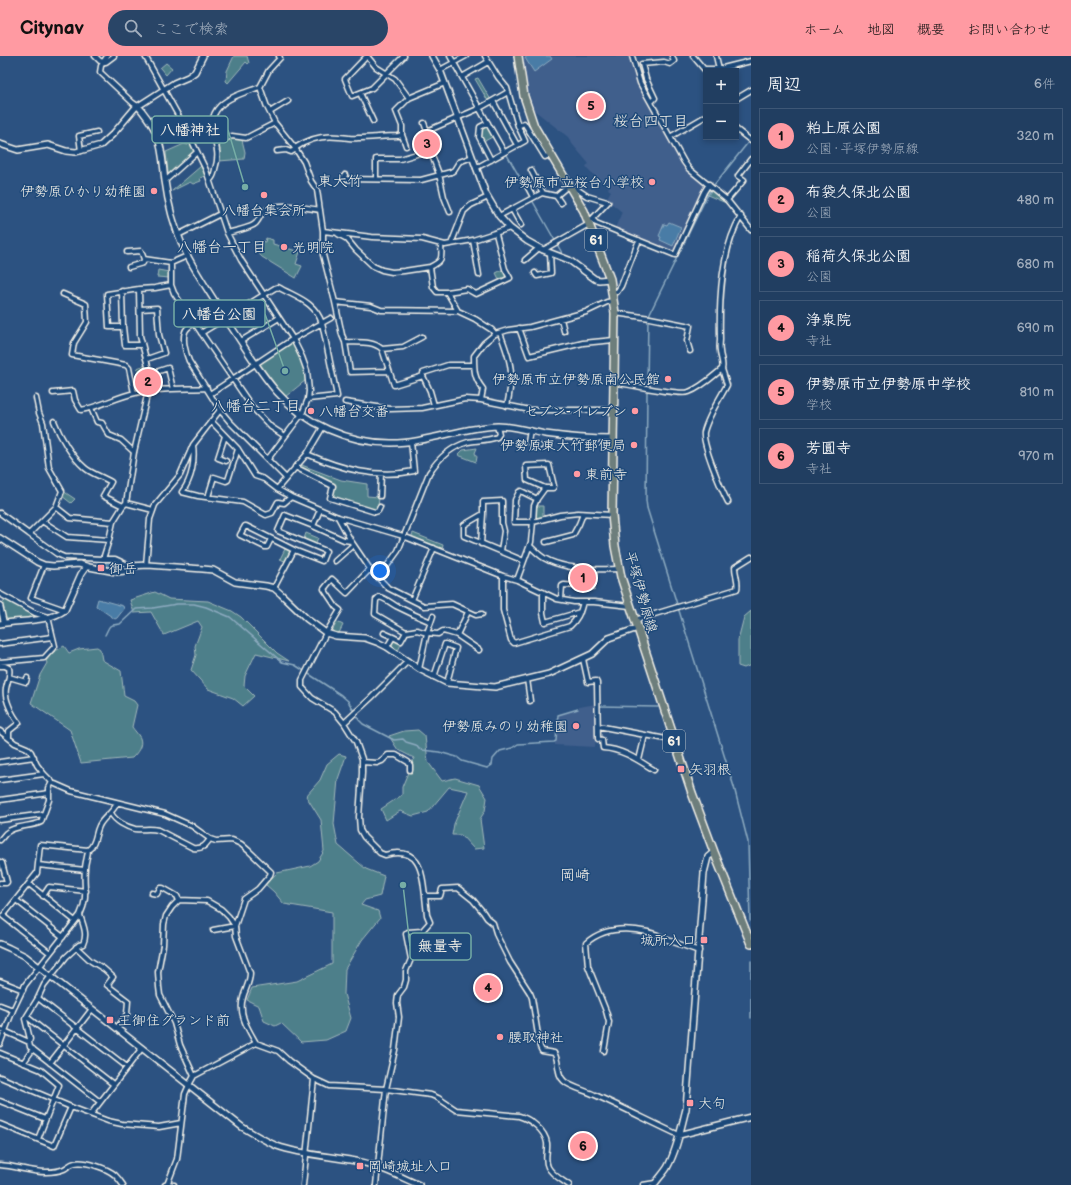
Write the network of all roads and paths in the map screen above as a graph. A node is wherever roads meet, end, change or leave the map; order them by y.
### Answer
1 (95, 56) edge
2 (107, 56) edge
3 (114, 56) edge
4 (145, 56) edge
5 (203, 56) edge
6 (279, 56) edge
7 (367, 56) edge
8 (404, 56) edge
9 (432, 56) edge
10 (450, 56) edge
11 (466, 56) edge
12 (485, 56) edge
13 (518, 56) edge
14 (632, 56) edge
15 (672, 56) edge
16 (693, 56) edge
17 (716, 56) edge
18 (751, 61) edge
19 (103, 62) junction
20 (488, 62) junction
21 (454, 63) junction
22 (703, 68) edge
23 (719, 68) edge
24 (723, 68) edge
25 (440, 70) junction
26 (386, 74) junction
27 (462, 77) junction
28 (445, 83) junction
29 (260, 87) junction
30 (164, 90) junction
31 (751, 90) edge
32 (508, 92) junction
33 (360, 93) junction
34 (739, 97) edge
35 (409, 98) junction
36 (288, 101) dead end
37 (492, 101) junction
38 (651, 102) junction
39 (139, 107) junction
40 (480, 108) junction
41 (270, 112) junction
42 (703, 118) edge
43 (458, 119) junction
44 (373, 121) dead end
45 (275, 123) junction
46 (424, 123) dead end
47 (488, 123) junction
48 (518, 126) junction
49 (739, 131) edge
50 (94, 132) dead end
51 (402, 135) junction
52 (670, 137) junction
53 (751, 141) edge
54 (215, 142) junction
55 (0, 144) edge
56 (517, 145) junction
57 (406, 146) dead end
58 (295, 149) junction
59 (81, 151) junction
60 (277, 151) dead end
61 (198, 152) junction
62 (504, 152) junction
63 (550, 155) junction
64 (472, 157) junction
65 (751, 159) edge
66 (491, 160) junction
67 (476, 168) junction
68 (531, 170) dead end
69 (439, 174) junction
70 (345, 175) dead end
71 (376, 179) junction
72 (210, 180) junction
73 (165, 181) junction
74 (525, 182) dead end
75 (709, 184) junction
76 (570, 187) junction
77 (543, 193) junction
78 (556, 196) junction
79 (488, 197) junction
80 (533, 197) junction
81 (727, 200) junction
82 (561, 203) dead end
83 (512, 209) junction
84 (320, 210) junction
85 (450, 212) dead end
86 (220, 214) junction
87 (499, 216) junction
88 (741, 216) junction
89 (590, 221) junction
90 (521, 225) dead end
91 (510, 228) junction
92 (751, 230) edge
93 (322, 231) junction
94 (227, 233) junction
95 (336, 233) junction
96 (496, 234) junction
97 (178, 235) junction
98 (473, 240) junction
99 (639, 240) junction
100 (451, 244) junction
101 (441, 245) junction
102 (541, 249) junction
103 (127, 252) dead end
104 (550, 253) junction
105 (187, 256) junction
106 (144, 259) junction
107 (525, 260) dead end
108 (171, 263) junction
109 (129, 267) dead end
110 (430, 267) junction
111 (480, 275) dead end
112 (536, 276) dead end
113 (610, 279) junction
114 (171, 285) junction
115 (139, 289) junction
116 (122, 291) junction
117 (446, 292) junction
118 (612, 292) junction
119 (63, 294) dead end
120 (264, 294) junction
121 (614, 301) junction
122 (335, 302) junction
123 (140, 308) junction
124 (458, 311) junction
125 (615, 313) junction
126 (226, 318) junction
127 (278, 318) junction
128 (331, 318) dead end
129 (561, 319) junction
130 (194, 323) junction
131 (322, 323) junction
132 (124, 327) junction
133 (519, 328) junction
134 (564, 331) dead end
135 (201, 333) junction
136 (500, 333) junction
137 (495, 334) junction
138 (422, 337) dead end
139 (293, 339) junction
140 (614, 340) junction
141 (241, 341) junction
142 (345, 342) junction
143 (142, 345) junction
144 (382, 349) junction
145 (690, 351) dead end
146 (147, 359) junction
147 (255, 363) junction
148 (474, 365) junction
149 (722, 369) junction
150 (389, 372) junction
151 (423, 376) junction
152 (232, 379) junction
153 (614, 382) junction
154 (207, 388) junction
155 (173, 389) junction
156 (53, 392) dead end
157 (148, 392) junction
158 (134, 393) junction
159 (210, 394) junction
160 (36, 398) dead end
161 (308, 399) junction
162 (481, 400) junction
163 (345, 402) dead end
164 (434, 405) junction
165 (507, 406) junction
166 (91, 408) junction
167 (220, 410) junction
168 (612, 410) junction
169 (302, 414) junction
170 (54, 421) dead end
171 (211, 421) junction
172 (497, 426) junction
173 (323, 427) junction
174 (530, 430) junction
175 (225, 436) junction
176 (285, 436) junction
177 (612, 439) junction
178 (411, 442) junction
179 (193, 445) junction
180 (540, 446) dead end
181 (238, 449) junction
182 (134, 452) junction
183 (307, 454) junction
184 (268, 459) junction
185 (226, 461) dead end
186 (295, 467) junction
187 (381, 474) junction
188 (286, 478) junction
189 (545, 488) junction
190 (277, 489) junction
191 (239, 495) dead end
192 (380, 496) dead end
193 (208, 497) junction
194 (291, 497) junction
195 (537, 498) junction
196 (238, 501) junction
197 (728, 502) dead end
198 (124, 504) junction
199 (56, 507) junction
200 (380, 507) dead end
201 (153, 510) junction
202 (320, 510) junction
203 (0, 513) edge
204 (483, 514) junction
205 (583, 514) junction
206 (612, 515) junction
207 (338, 517) junction
208 (42, 521) junction
209 (113, 522) junction
210 (533, 522) junction
211 (313, 526) junction
212 (29, 534) junction
213 (546, 535) dead end
214 (403, 536) junction
215 (0, 538) edge
216 (271, 539) junction
217 (109, 540) junction
218 (352, 543) junction
219 (481, 544) junction
220 (530, 546) junction
221 (434, 548) junction
222 (294, 550) junction
223 (501, 551) junction
224 (751, 557) edge
225 (103, 559) junction
226 (335, 561) dead end
227 (524, 561) junction
228 (44, 565) junction
229 (146, 565) junction
230 (130, 566) junction
231 (86, 567) junction
232 (370, 569) junction
233 (595, 569) junction
234 (618, 569) junction
235 (503, 576) junction
236 (379, 577) junction
237 (517, 580) junction
238 (274, 588) junction
239 (388, 588) junction
240 (543, 592) junction
241 (0, 594) edge
242 (383, 597) junction
243 (560, 599) junction
244 (412, 600) junction
245 (583, 602) junction
246 (0, 605) edge
247 (630, 606) junction
248 (65, 610) junction
249 (468, 612) junction
250 (580, 612) junction
251 (482, 614) dead end
252 (433, 616) dead end
253 (48, 617) junction
254 (635, 620) junction
255 (431, 622) junction
256 (2, 624) edge
257 (638, 628) junction
258 (384, 632) dead end
259 (406, 632) junction
260 (326, 633) junction
261 (427, 633) junction
262 (456, 635) junction
263 (52, 637) junction
264 (393, 637) junction
265 (0, 644) edge
266 (387, 647) junction
267 (479, 650) dead end
268 (583, 659) junction
269 (408, 661) junction
270 (0, 662) edge
271 (0, 666) edge
272 (419, 669) junction
273 (9, 677) junction
274 (434, 677) junction
275 (27, 678) dead end
276 (527, 678) junction
277 (447, 683) junction
278 (530, 701) dead end
279 (344, 723) junction
280 (598, 726) junction
281 (0, 731) edge
282 (645, 735) junction
283 (9, 738) junction
284 (674, 738) junction
285 (34, 757) junction
286 (639, 760) junction
287 (0, 762) edge
288 (362, 762) junction
289 (410, 770) dead end
290 (654, 770) dead end
291 (44, 774) junction
292 (0, 780) edge
293 (54, 784) dead end
294 (49, 793) junction
295 (0, 800) edge
296 (117, 803) junction
297 (111, 813) junction
298 (44, 814) junction
299 (0, 820) edge
300 (210, 839) junction
301 (0, 840) edge
302 (88, 850) junction
303 (714, 852) junction
304 (0, 862) edge
305 (38, 865) junction
306 (85, 870) junction
307 (0, 883) edge
308 (29, 884) junction
309 (86, 891) junction
310 (152, 893) dead end
311 (43, 896) junction
312 (425, 896) junction
313 (16, 900) junction
314 (179, 900) junction
315 (80, 915) junction
316 (76, 921) junction
317 (235, 926) junction
318 (213, 930) dead end
319 (749, 935) edge
320 (63, 937) junction
321 (0, 944) edge
322 (751, 944) edge
323 (76, 947) junction
324 (699, 951) junction
325 (50, 953) junction
326 (39, 968) junction
327 (51, 976) junction
328 (0, 981) edge
329 (23, 990) junction
330 (38, 998) junction
331 (0, 1005) edge
332 (92, 1009) junction
333 (13, 1010) junction
334 (27, 1017) junction
335 (77, 1028) junction
336 (117, 1028) junction
337 (0, 1029) edge
338 (5, 1032) junction
339 (29, 1042) junction
340 (256, 1043) junction
341 (0, 1044) edge
342 (63, 1046) junction
343 (142, 1048) junction
344 (33, 1049) junction
345 (604, 1051) dead end
346 (0, 1053) edge
347 (23, 1063) junction
348 (50, 1063) junction
349 (127, 1066) junction
350 (194, 1076) junction
351 (0, 1077) edge
352 (314, 1079) junction
353 (113, 1084) junction
354 (189, 1085) junction
355 (386, 1089) junction
356 (54, 1099) junction
357 (0, 1101) edge
358 (100, 1102) junction
359 (71, 1107) junction
360 (91, 1114) junction
361 (751, 1117) edge
362 (45, 1119) junction
363 (181, 1123) junction
364 (0, 1124) edge
365 (679, 1135) junction
366 (38, 1139) junction
367 (306, 1152) junction
368 (0, 1165) edge
369 (379, 1167) junction
370 (654, 1184) edge
371 (123, 1185) edge
372 (166, 1185) edge
373 (174, 1185) edge
374 (303, 1185) edge
375 (376, 1185) edge
376 (419, 1185) edge
377 (569, 1185) edge
378 (643, 1185) edge

1 - 19 street
2 - 19 street
3 - 19 street
4 - 30 street
5 - 30 street
6 - 29 street
7 - 26 street
7 - 33 street
8 - 26 street
9 - 25 street
10 - 21 street
11 - 21 street
12 - 20 street
13 - 63 main road, 平塚伊勢原線 / 61
14 - 38 street
15 - 38 street
16 - 22 street
17 - 23 street
18 - 24 street
19 - 39 street
20 - 27 street
20 - 32 street
21 - 25 street
21 - 27 street
25 - 28 street
26 - 33 street
26 - 35 street
27 - 40 street
28 - 35 street
28 - 43 street
29 - 41 street
29 - 54 street
30 - 39 street
30 - 61 street
31 - 34 street
32 - 37 street
32 - 48 street
33 - 44 street
35 - 51 street
36 - 41 street
37 - 40 street
37 - 56 street
38 - 52 street
39 - 59 street
39 - 73 street
40 - 43 street
40 - 47 street
41 - 45 street
42 - 52 street
43 - 46 street
43 - 64 street
45 - 54 street
45 - 58 street
47 - 62 street
47 - 66 street
48 - 56 street
48 - 63 street
49 - 53 street
50 - 59 street
51 - 57 street
51 - 58 street
52 - 75 street
54 - 72 street
55 - 59 street
56 - 62 street
58 - 60 street
58 - 84 street
61 - 72 street
61 - 73 street
62 - 66 street
63 - 76 main road, 平塚伊勢原線 / 61
64 - 67 street
64 - 69 street
65 - 81 street
66 - 67 street
67 - 79 street
68 - 77 street
69 - 71 street
69 - 71 street
69 - 85 street
70 - 71 street
72 - 86 street
73 - 97 street
74 - 80 street
75 - 81 street
75 - 99 street
76 - 78 street
76 - 89 main road, 平塚伊勢原線 / 61
76 - 89 street
77 - 78 street
77 - 80 street
78 - 82 street
79 - 87 street
79 - 100 street
80 - 83 street
81 - 88 street
83 - 87 street
83 - 90 street
84 - 93 street
84 - 94 street
86 - 94 street
86 - 97 street
87 - 91 street
88 - 92 street
88 - 149 street
89 - 99 street
89 - 102 street
89 - 113 main road, 平塚伊勢原線 / 61
91 - 96 street
91 - 102 street
93 - 95 street
93 - 122 street
94 - 120 street
95 - 101 street
95 - 110 street
96 - 98 street
96 - 117 street
97 - 105 street
98 - 100 street
98 - 111 street
99 - 118 street
100 - 101 street
101 - 110 street
102 - 104 street
102 - 107 street
103 - 106 street
104 - 112 street
104 - 113 street
105 - 108 street
105 - 126 street
106 - 108 street
106 - 109 street
108 - 114 street
110 - 117 street
113 - 118 main road, 平塚伊勢原線 / 61
114 - 115 street
114 - 130 street
115 - 116 street
115 - 123 street
116 - 132 street
116 - 132 street
117 - 124 street
118 - 121 main road, 平塚伊勢原線 / 61
119 - 158 street
120 - 126 street
120 - 127 street
120 - 131 street
121 - 125 main road, 平塚伊勢原線 / 61
121 - 129 street
122 - 124 street
122 - 142 street
123 - 143 street
123 - 146 street
124 - 137 street
125 - 140 main road, 平塚伊勢原線 / 61
125 - 145 street
126 - 135 street
126 - 141 street
127 - 139 street
127 - 141 street
128 - 131 street
129 - 133 street
129 - 134 street
130 - 135 street
130 - 154 street
131 - 139 street
131 - 161 street
132 - 143 street
133 - 136 street
133 - 140 street
135 - 152 street
136 - 137 street
136 - 165 street
137 - 148 street
138 - 144 street
139 - 147 street
139 - 161 street
140 - 153 main road, 平塚伊勢原線 / 61
141 - 147 street
142 - 144 street
142 - 150 street
143 - 146 street
144 - 150 street
146 - 155 street
147 - 152 street
147 - 169 street
148 - 151 street
148 - 162 street
149 - 153 street
149 - 197 street
150 - 151 street
151 - 164 street
152 - 159 street
152 - 176 street
153 - 168 main road, 平塚伊勢原線 / 61
154 - 155 street
154 - 159 street
155 - 157 street
156 - 166 street
157 - 158 street
157 - 182 street
158 - 166 street
159 - 167 street
160 - 199 street
161 - 169 street
162 - 164 street
162 - 165 street
163 - 164 street
165 - 168 street
166 - 182 street
167 - 171 street
167 - 184 street
168 - 177 main road, 平塚伊勢原線 / 61
169 - 173 street
169 - 176 street
170 - 198 street
171 - 175 street
171 - 179 street
172 - 174 street
172 - 178 street
172 - 214 street
173 - 178 street
173 - 183 street
174 - 177 street
174 - 180 street
175 - 181 street
175 - 185 street
176 - 184 street
177 - 206 main road, 平塚伊勢原線 / 61
178 - 187 street
179 - 193 street
179 - 201 street
181 - 190 street
181 - 193 street
182 - 198 street
183 - 186 street
183 - 187 street
184 - 188 street
186 - 188 street
186 - 200 street
187 - 192 street
188 - 190 street
189 - 189 street
189 - 195 street
190 - 194 street
191 - 196 street
193 - 196 street
194 - 196 street
194 - 202 street
195 - 210 street
195 - 210 street
198 - 201 street
198 - 209 street
199 - 208 street
199 - 209 street
201 - 229 street
202 - 207 street
202 - 211 street
203 - 212 street
204 - 219 street
204 - 219 street
204 - 223 street
205 - 206 street
205 - 210 street
205 - 213 street
206 - 234 main road, 平塚伊勢原線 / 61
207 - 214 street
207 - 218 street
208 - 212 street
208 - 217 street
209 - 217 street
210 - 220 street
211 - 218 street
211 - 222 street
212 - 225 street
214 - 221 street
214 - 236 street
215 - 228 street
216 - 216 street
216 - 222 street
217 - 225 street
218 - 226 street
218 - 232 street
219 - 223 street
220 - 227 street
220 - 233 street
221 - 235 street
221 - 244 street
222 - 238 street
223 - 227 street
224 - 254 street
225 - 230 street
227 - 237 street
228 - 231 street
228 - 248 street
229 - 230 street
229 - 238 street
230 - 231 street
231 - 248 street
232 - 236 street
232 - 260 street
233 - 234 street
233 - 243 street
234 - 247 main road, 平塚伊勢原線 / 61
235 - 237 street
235 - 250 street
236 - 239 street
237 - 240 street
238 - 260 street
239 - 242 street
239 - 244 street
240 - 243 street
240 - 250 street
241 - 253 street
242 - 255 street
242 - 259 street
243 - 245 street
244 - 249 street
245 - 247 street
245 - 250 street
246 - 256 street
247 - 254 main road, 平塚伊勢原線 / 61
248 - 253 street
249 - 251 street
249 - 262 street
252 - 255 street
253 - 256 street
253 - 263 street
254 - 257 main road, 平塚伊勢原線 / 61
255 - 261 street
257 - 268 street
257 - 284 main road, 平塚伊勢原線 / 61
258 - 264 street
259 - 261 street
259 - 264 street
260 - 266 street
260 - 279 street
261 - 262 street
261 - 272 street
262 - 267 street
263 - 265 street
263 - 270 street
264 - 266 street
266 - 269 street
268 - 276 street
268 - 280 street
269 - 272 street
269 - 279 street
271 - 273 street
272 - 274 street
273 - 275 street
273 - 283 street
274 - 277 street
274 - 277 street
276 - 277 street
276 - 278 street
279 - 288 street
280 - 282 street
280 - 286 street
281 - 283 street
282 - 284 street
282 - 286 street
283 - 285 street
284 - 303 main road, 平塚伊勢原線 / 61
285 - 287 street
285 - 291 street
286 - 290 street
288 - 289 street
288 - 312 street
291 - 292 street
291 - 294 street
293 - 296 street
294 - 295 street
294 - 298 street
296 - 297 street
296 - 300 street
297 - 300 street
297 - 302 street
298 - 299 street
298 - 301 street
300 - 317 street
302 - 305 street
302 - 306 street
303 - 319 main road, 平塚伊勢原線 / 61
303 - 324 street
304 - 307 street
305 - 306 street
305 - 308 street
306 - 309 street
308 - 311 street
308 - 313 street
309 - 311 street
309 - 315 street
310 - 314 street
311 - 316 street
312 - 355 street
312 - 365 street
313 - 320 street
313 - 325 street
314 - 317 street
314 - 350 street
315 - 316 street
315 - 323 street
316 - 320 street
317 - 318 street
317 - 340 street
319 - 322 main road, 平塚伊勢原線 / 61
320 - 325 street
321 - 326 street
323 - 327 street
323 - 336 street
324 - 345 street
324 - 365 street
325 - 326 street
326 - 327 street
326 - 329 street
327 - 330 street
327 - 332 street
328 - 329 street
329 - 333 street
330 - 334 street
330 - 335 street
331 - 333 street
332 - 335 street
332 - 336 street
333 - 338 street
334 - 339 street
334 - 342 street
335 - 342 street
335 - 349 street
336 - 343 street
337 - 338 street
338 - 339 street
338 - 341 street
339 - 344 street
340 - 350 street
340 - 352 street
342 - 348 street
342 - 353 street
343 - 349 street
343 - 354 street
344 - 347 street
344 - 348 street
346 - 347 street
347 - 356 street
348 - 358 street
349 - 353 street
350 - 354 street
351 - 356 street
352 - 355 street
352 - 367 street
353 - 358 street
354 - 363 street
354 - 367 street
355 - 369 street
355 - 377 street
356 - 359 street
356 - 362 street
357 - 362 street
358 - 360 street
359 - 360 street
359 - 366 street
360 - 363 street
361 - 365 street
362 - 366 street
363 - 372 street
364 - 366 street
365 - 370 street
367 - 369 street
367 - 374 street
368 - 371 street
369 - 375 street
369 - 376 street
370 - 378 street
372 - 373 street

